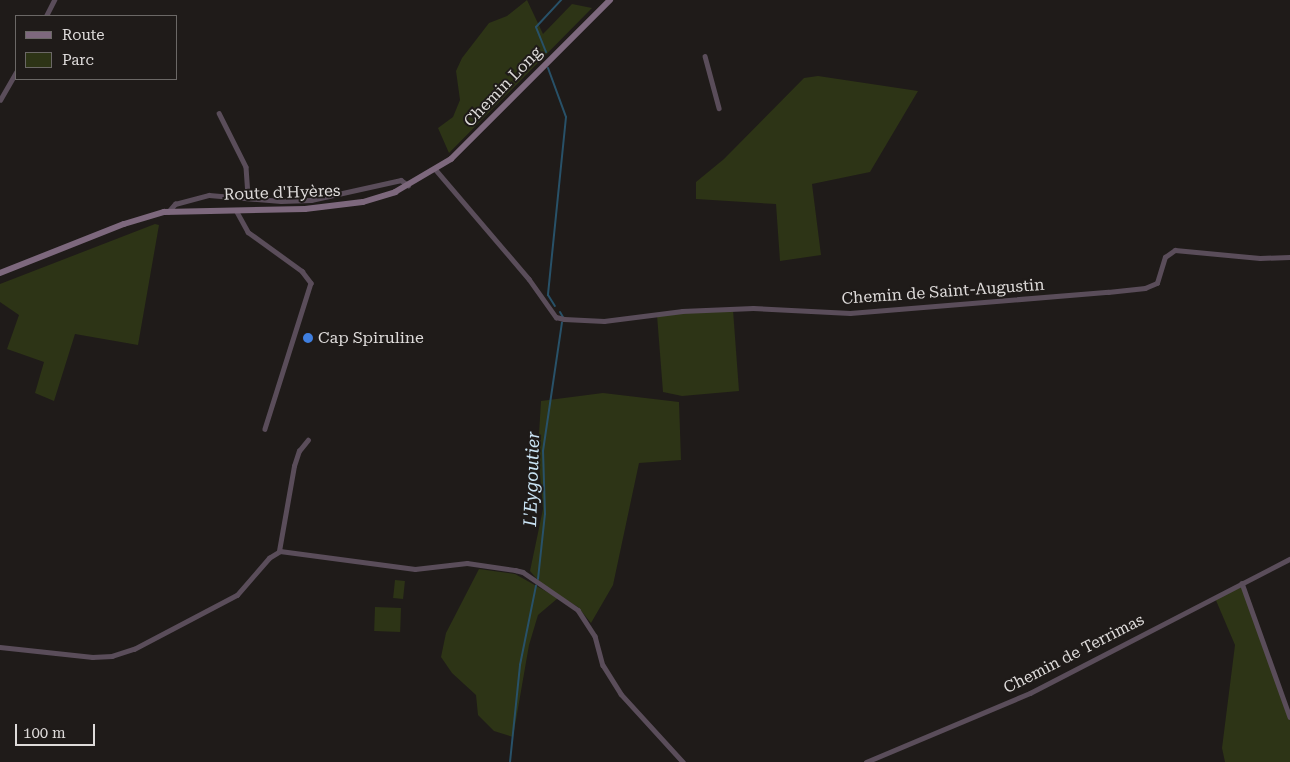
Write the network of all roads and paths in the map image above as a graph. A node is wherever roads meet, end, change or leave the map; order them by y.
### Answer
1 (54, 0) edge
2 (610, 0) edge
3 (46, 15) edge
4 (705, 56) dead end
5 (15, 74) edge
6 (0, 100) edge
7 (720, 108) dead end
8 (218, 113) dead end
9 (436, 170) junction
10 (409, 185) junction
11 (395, 192) joint
12 (248, 197) junction
13 (236, 210) junction
14 (168, 212) junction
15 (1290, 257) edge
16 (0, 273) edge
17 (265, 429) dead end
18 (308, 440) dead end
19 (279, 551) junction
20 (1290, 559) edge
21 (1242, 582) junction
22 (0, 647) edge
23 (1290, 717) edge
24 (683, 762) edge
25 (866, 762) edge

1 - 3 street
2 - 9 main road, Chemin Long
4 - 7 street
5 - 6 street
8 - 12 street
9 - 10 main road, Chemin Long
9 - 15 street, Chemin de Saint-Augustin
10 - 11 main road, Chemin Long
10 - 12 street, Route d'Hyères
11 - 13 main road, Route d'Hyères
12 - 14 street, Route d'Hyères
13 - 14 main road, Route d'Hyères
13 - 17 street
14 - 16 main road, Route d'Hyères
18 - 19 street
19 - 22 street
19 - 24 street
20 - 21 street, Chemin de Terrimas
21 - 23 street
21 - 25 street, Chemin de Terrimas

